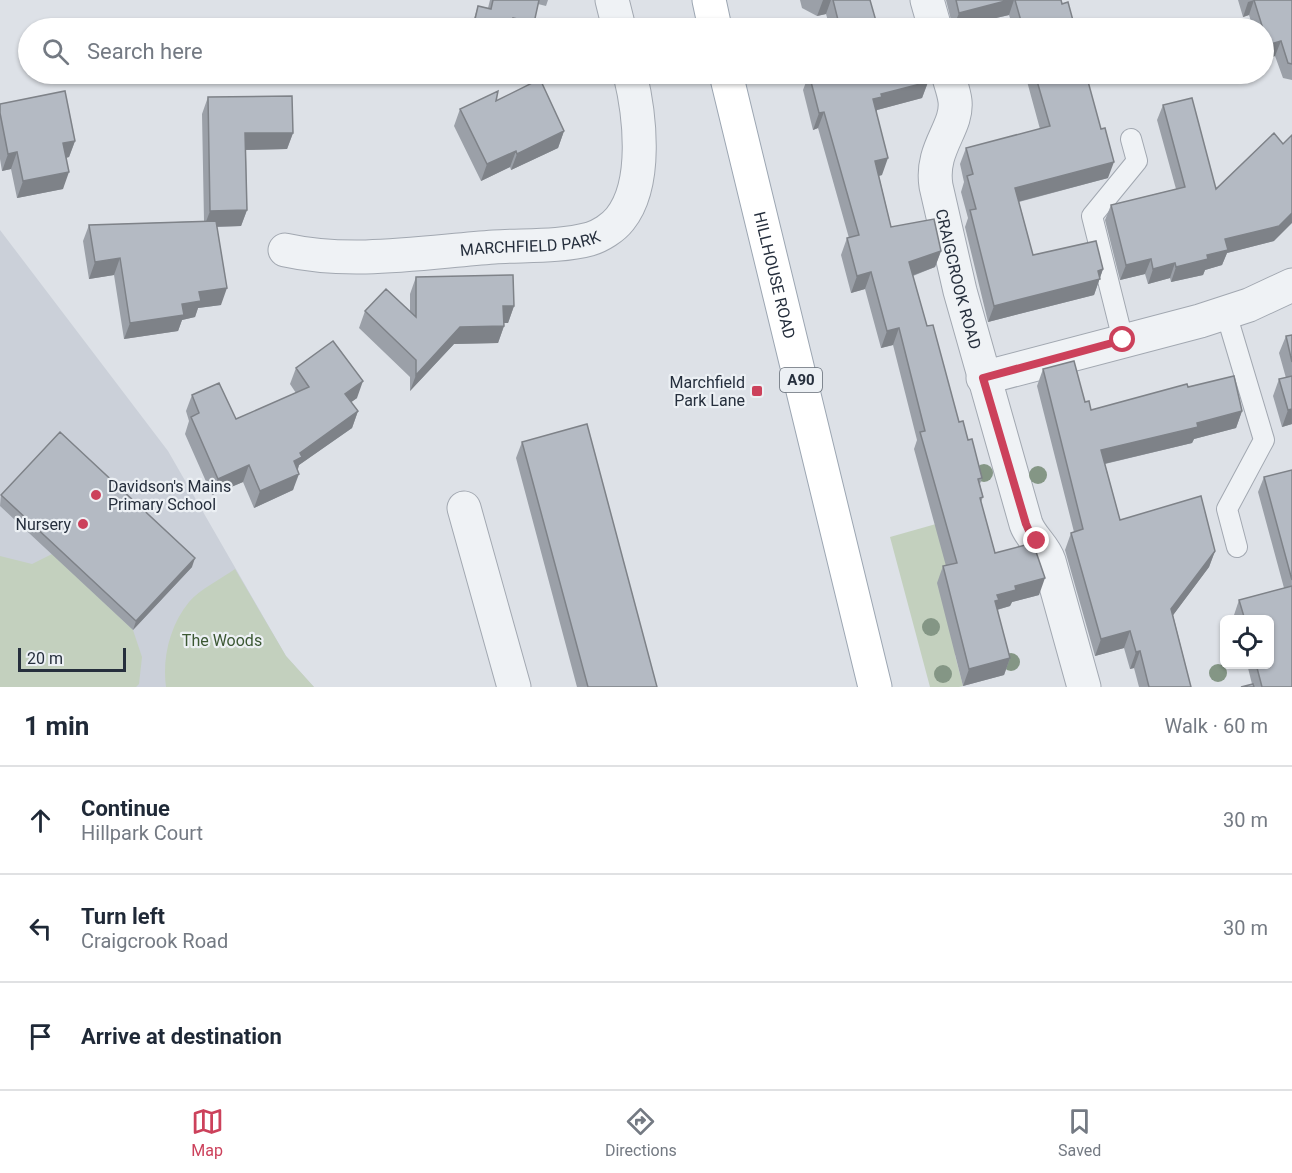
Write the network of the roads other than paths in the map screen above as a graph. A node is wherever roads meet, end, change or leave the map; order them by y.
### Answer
1 (612, 0) edge
2 (709, 0) edge
3 (927, 0) edge
4 (616, 18) edge
5 (714, 18) edge
6 (932, 18) edge
7 (633, 84) edge
8 (728, 84) edge
9 (951, 84) edge
10 (1131, 139) dead end
11 (285, 250) dead end
12 (1292, 285) edge
13 (1226, 313) junction
14 (1123, 340) junction
15 (983, 378) junction
16 (464, 508) dead end
17 (1237, 547) dead end
18 (514, 687) edge
19 (875, 687) edge
20 (1084, 687) edge

1 - 4 street
2 - 5 main road
3 - 6 street
7 - 11 street, MARCHFIELD PARK
8 - 19 main road, HILLHOUSE ROAD / A90
9 - 15 street, CRAIGCROOK ROAD
10 - 14 lane
12 - 13 street
13 - 14 street
13 - 17 lane
14 - 15 street
15 - 20 street, CRAIGCROOK ROAD
16 - 18 street

